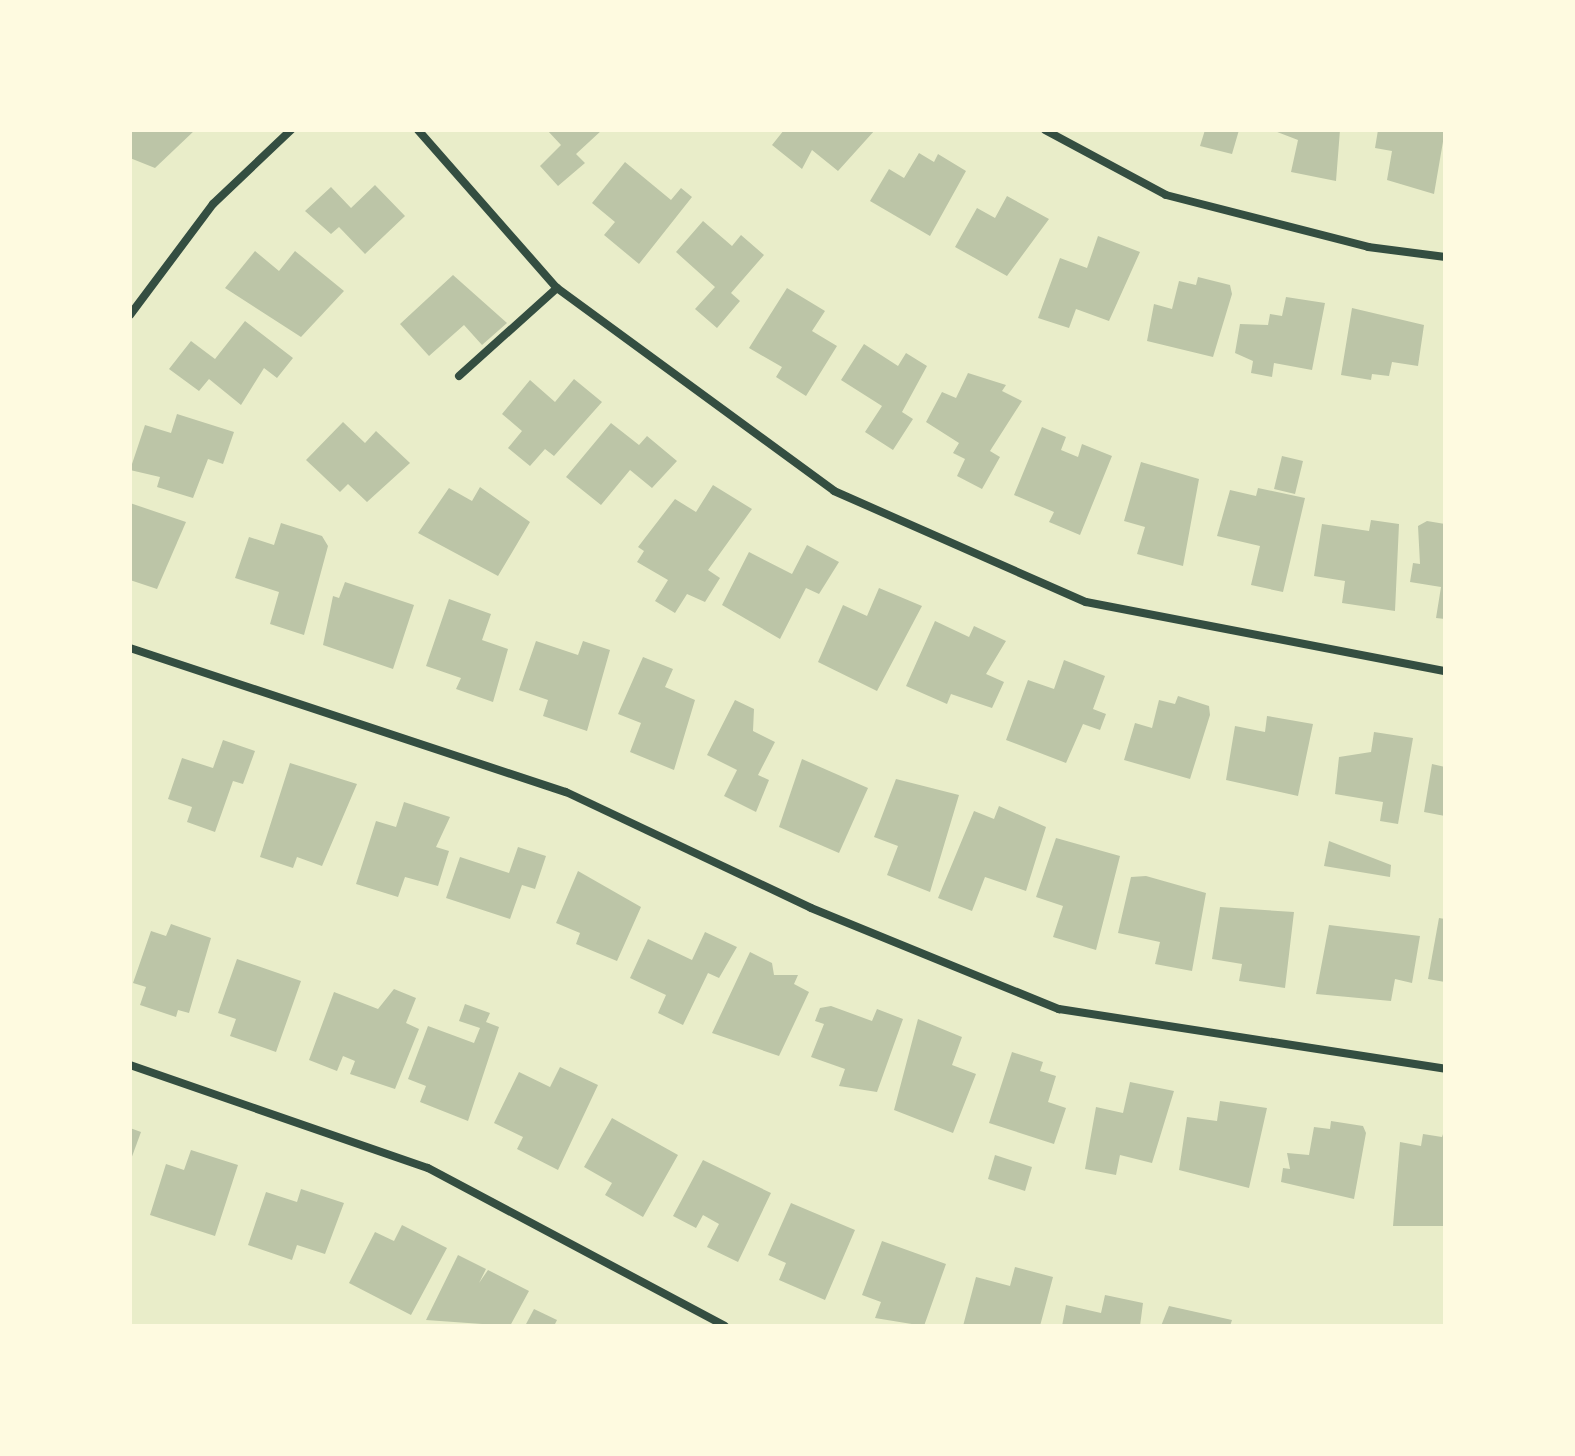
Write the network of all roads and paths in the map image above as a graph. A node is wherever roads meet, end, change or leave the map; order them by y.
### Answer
1 (291, 130) edge
2 (418, 130) edge
3 (1045, 130) edge
4 (1445, 257) edge
5 (557, 288) junction
6 (130, 315) edge
7 (459, 376) dead end
8 (130, 648) edge
9 (1445, 671) edge
10 (130, 1065) edge
11 (1445, 1069) edge
12 (725, 1326) edge

1 - 6 street
2 - 5 street
3 - 4 street
5 - 7 street
5 - 9 street
8 - 11 street
10 - 12 street

